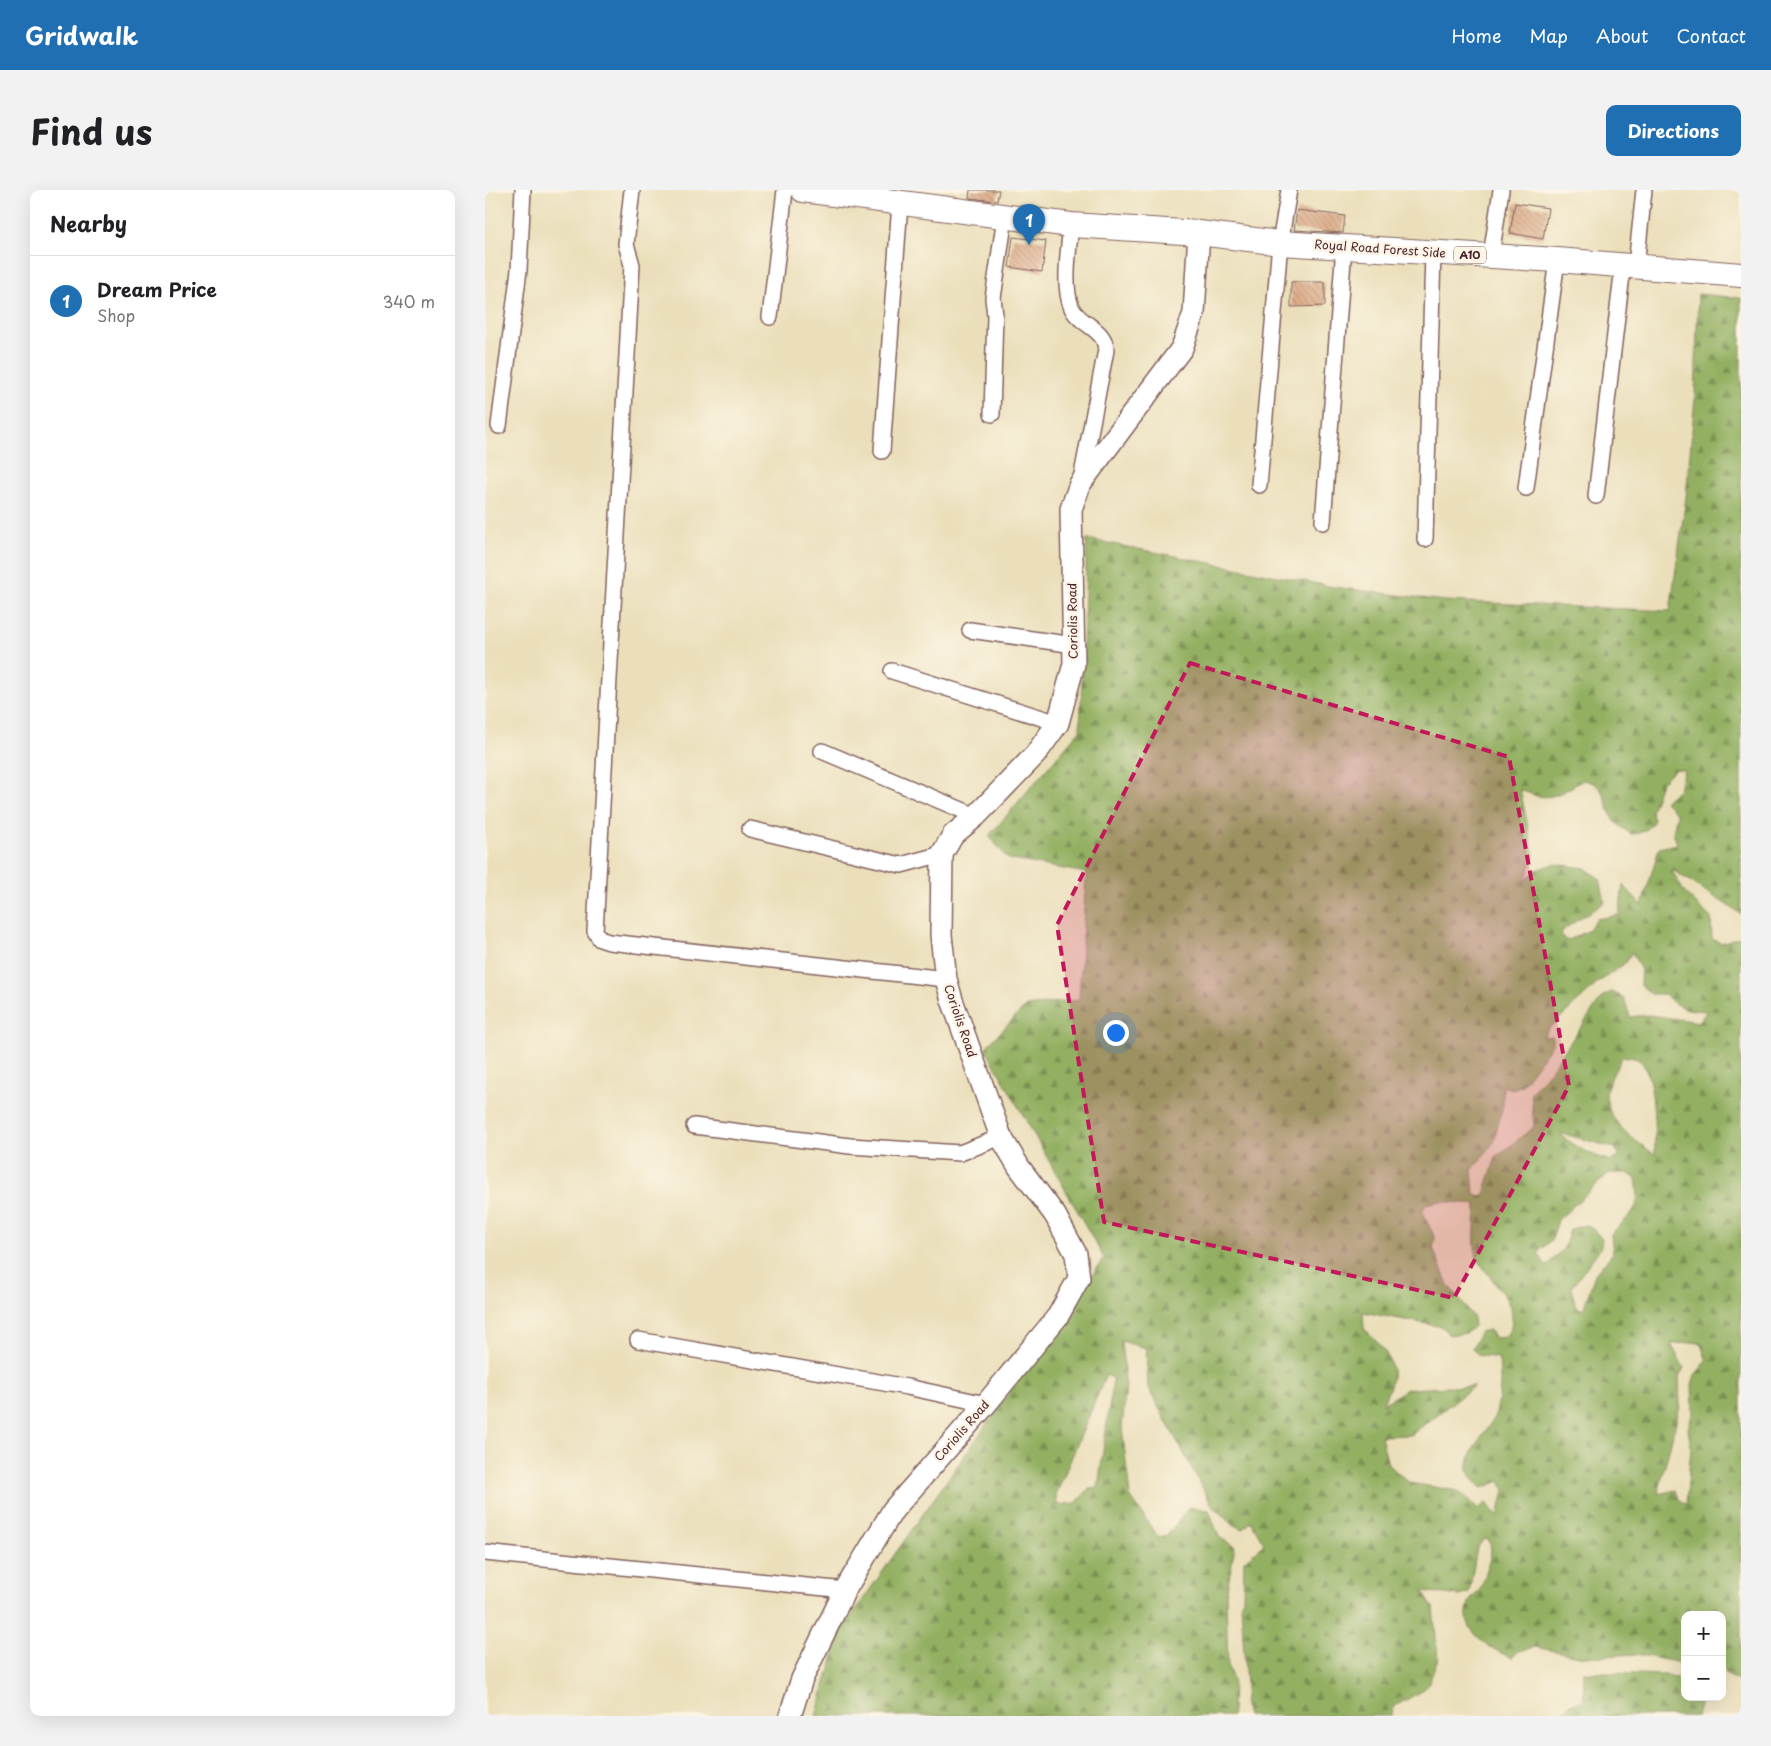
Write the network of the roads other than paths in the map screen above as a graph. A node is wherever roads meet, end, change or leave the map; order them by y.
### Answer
1 (523, 190) edge
2 (632, 190) edge
3 (785, 190) edge
4 (803, 190) edge
5 (1289, 190) edge
6 (1501, 190) edge
7 (1645, 190) edge
8 (900, 203) junction
9 (1005, 218) junction
10 (1071, 225) junction
11 (1199, 233) junction
12 (1280, 243) junction
13 (1344, 247) junction
14 (1433, 253) junction
15 (1491, 256) junction
16 (1557, 260) junction
17 (1630, 266) junction
18 (1741, 275) edge
19 (770, 318) dead end
20 (992, 414) dead end
21 (499, 426) dead end
22 (882, 451) dead end
23 (1080, 484) junction
24 (1259, 485) dead end
25 (1526, 488) dead end
26 (1597, 496) dead end
27 (1323, 522) dead end
28 (1425, 539) dead end
29 (970, 630) dead end
30 (1074, 645) junction
31 (892, 671) dead end
32 (1058, 723) junction
33 (822, 752) dead end
34 (975, 816) junction
35 (750, 829) dead end
36 (942, 854) junction
37 (946, 979) junction
38 (694, 1126) dead end
39 (1001, 1137) junction
40 (638, 1340) dead end
41 (986, 1404) junction
42 (485, 1553) edge
43 (845, 1590) junction
44 (790, 1716) edge

1 - 21 street
2 - 37 street
3 - 19 street
4 - 8 main road, A10
5 - 12 street
6 - 15 street
7 - 17 street
8 - 9 main road, A10
8 - 22 street
9 - 10 main road, A10
9 - 20 street
10 - 11 main road, A10
10 - 23 street
11 - 12 main road, Royal Road Forest Side / A10
11 - 23 main road, Coriolis Road
12 - 13 main road, Royal Road Forest Side / A10
12 - 24 street
13 - 14 main road, Royal Road Forest Side / A10
13 - 27 street
14 - 15 main road, Royal Road Forest Side / A10
14 - 28 street
15 - 16 main road, Royal Road Forest Side / A10
16 - 17 main road, Royal Road Forest Side / A10
16 - 25 street
17 - 18 main road, Royal Road Forest Side / A10
17 - 26 street
23 - 30 main road, Coriolis Road
29 - 30 street
30 - 32 main road, Coriolis Road
31 - 32 street
32 - 34 main road, Coriolis Road
33 - 34 street
34 - 36 main road, Coriolis Road
35 - 36 street
36 - 37 main road, Coriolis Road
37 - 39 main road, Coriolis Road
38 - 39 street
39 - 41 main road, Coriolis Road
40 - 41 street
41 - 43 main road, Coriolis Road
42 - 43 street
43 - 44 main road, Coriolis Road

